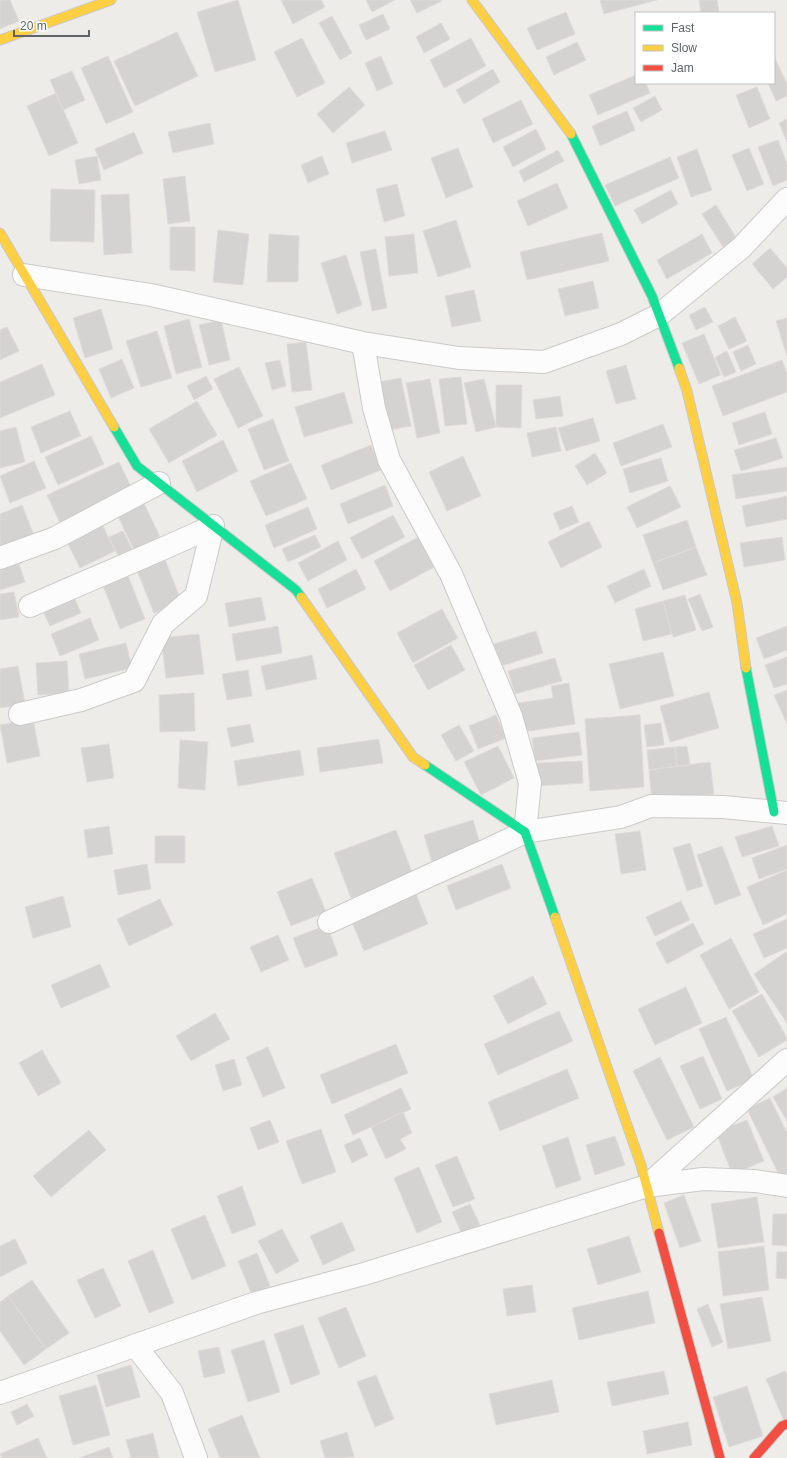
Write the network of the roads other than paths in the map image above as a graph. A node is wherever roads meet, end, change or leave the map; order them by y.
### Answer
1 (111, 0) edge
2 (472, 0) edge
3 (0, 40) edge
4 (787, 199) edge
5 (0, 234) edge
6 (24, 275) junction
7 (659, 315) junction
8 (363, 343) junction
9 (160, 483) junction
10 (213, 526) junction
11 (0, 558) edge
12 (30, 606) dead end
13 (20, 714) dead end
14 (781, 812) edge
15 (525, 832) junction
16 (329, 922) dead end
17 (787, 1060) edge
18 (646, 1186) junction
19 (787, 1186) edge
20 (135, 1346) junction
21 (0, 1393) edge
22 (787, 1424) edge
23 (196, 1458) edge
24 (720, 1458) edge
25 (754, 1458) edge

1 - 3 street
2 - 7 street
4 - 7 street
5 - 6 street
6 - 8 street
6 - 9 street
7 - 8 street
7 - 14 street
8 - 15 street
9 - 10 street
9 - 11 street
10 - 12 street
10 - 13 street
10 - 15 street
14 - 15 street
15 - 16 street
15 - 18 street
17 - 18 street
18 - 19 street
18 - 20 street
18 - 24 street
20 - 21 street
20 - 23 street
22 - 25 street

